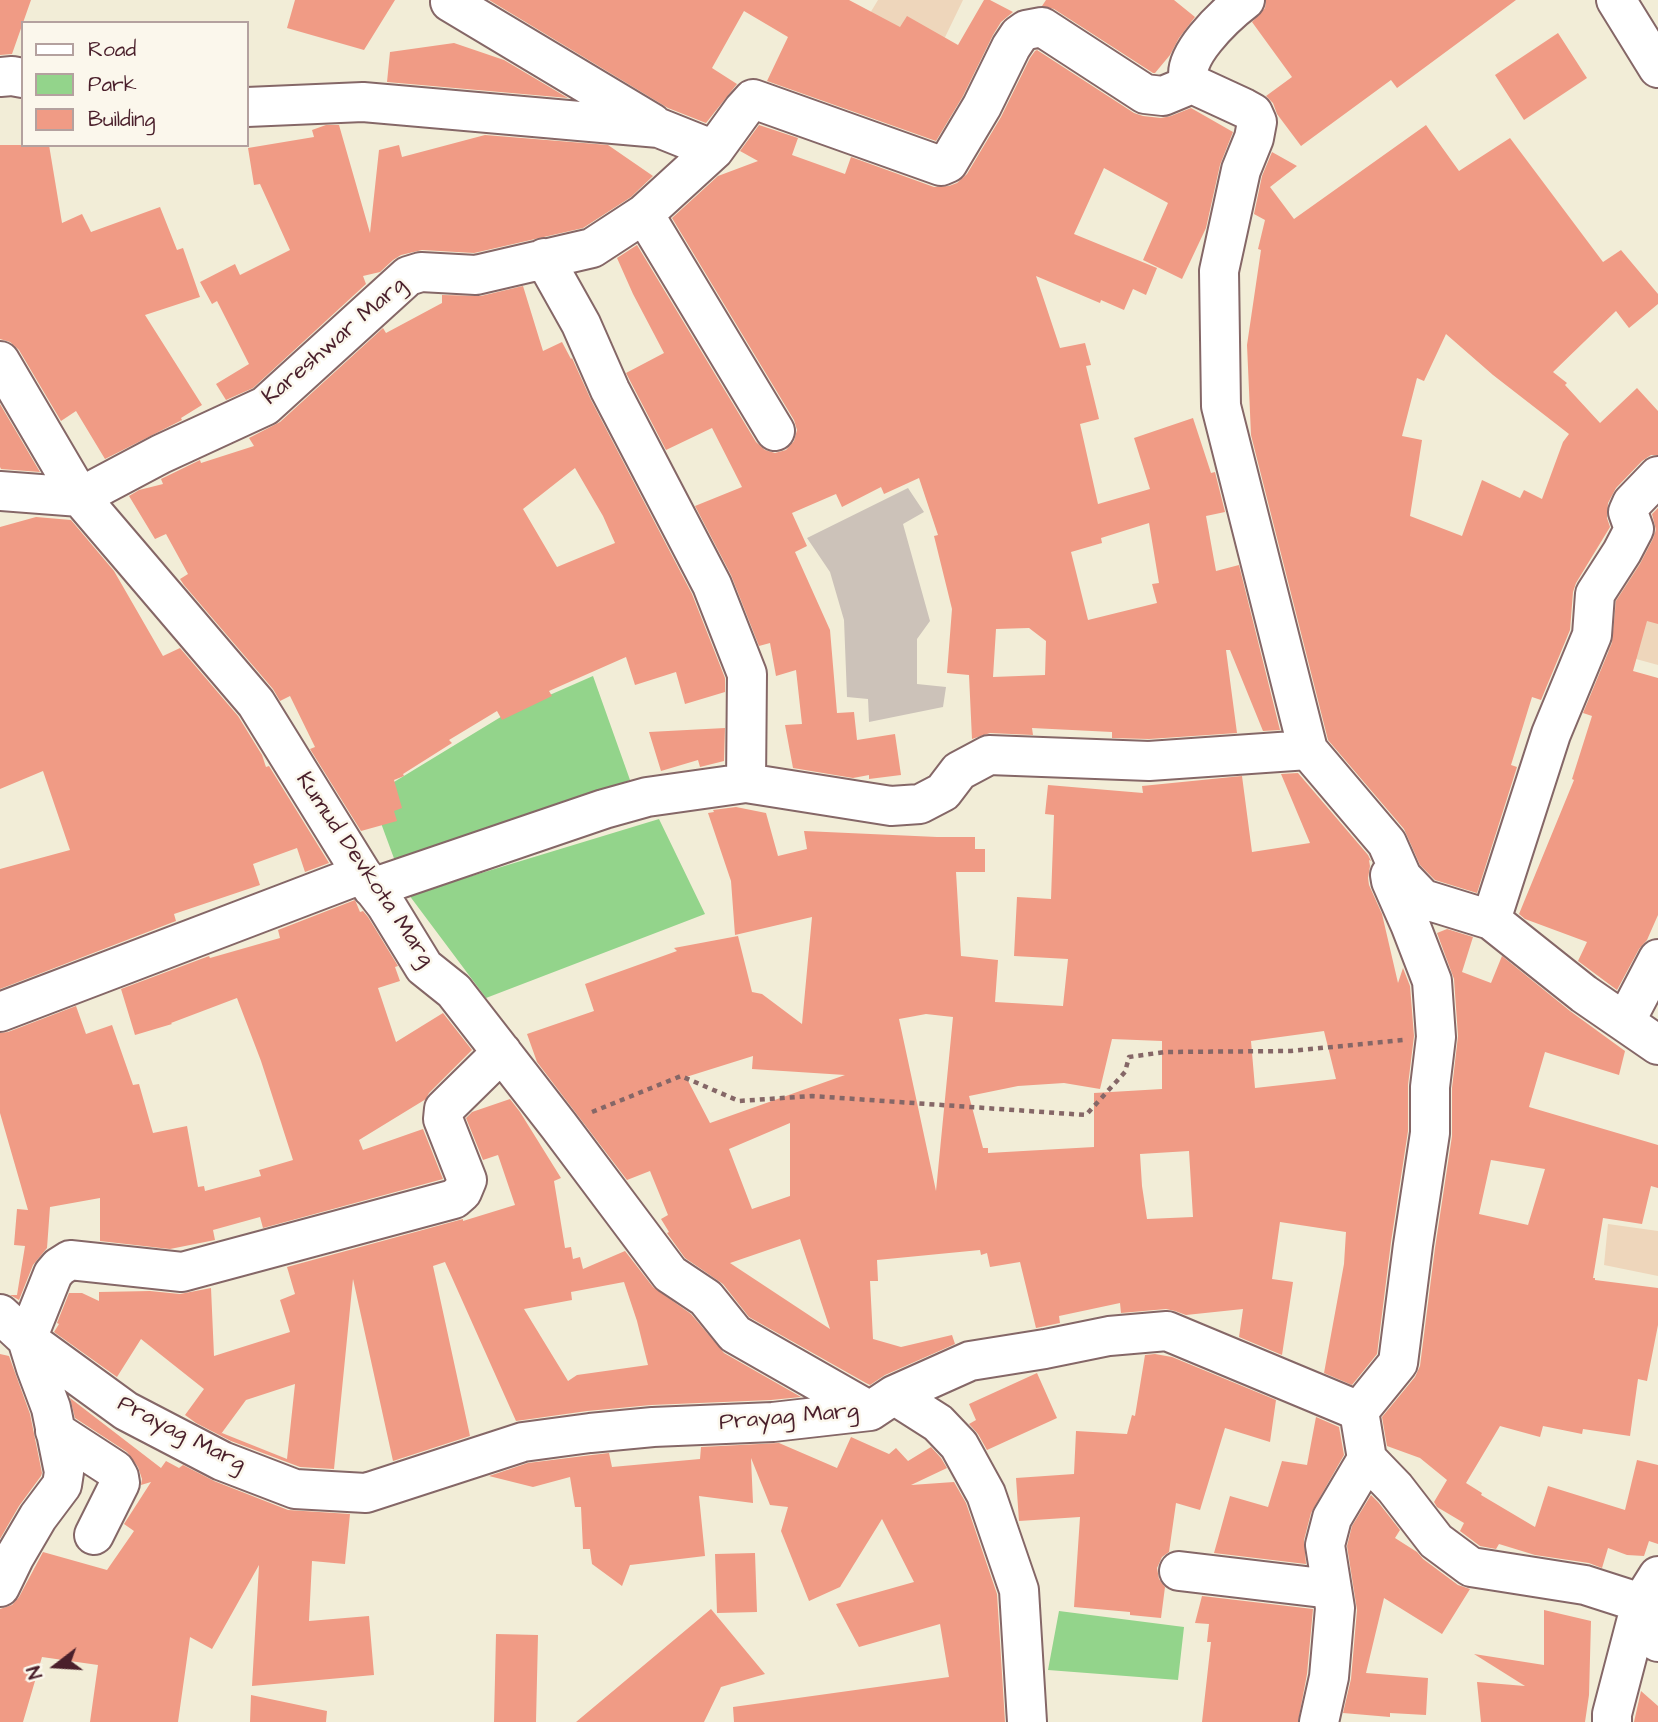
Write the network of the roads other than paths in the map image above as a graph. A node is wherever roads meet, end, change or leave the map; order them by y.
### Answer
1 (1616, 0) edge
2 (450, 2) dead end
3 (1233, 4) edge
4 (1026, 26) edge
5 (1658, 68) edge
6 (0, 77) edge
7 (21, 78) edge
8 (1192, 84) junction
9 (248, 107) edge
10 (659, 128) junction
11 (714, 150) junction
12 (644, 214) junction
13 (544, 258) junction
14 (0, 362) edge
15 (775, 431) dead end
16 (1658, 476) edge
17 (0, 491) edge
18 (80, 497) junction
19 (1308, 750) junction
20 (746, 783) junction
21 (1387, 843) junction
22 (367, 881) junction
23 (1491, 920) junction
24 (1658, 959) edge
25 (0, 1012) edge
26 (1625, 1022) junction
27 (1658, 1045) edge
28 (502, 1052) junction
29 (13, 1327) edge
30 (882, 1403) junction
31 (1359, 1411) junction
32 (55, 1431) junction
33 (1367, 1459) junction
34 (94, 1535) dead end
35 (1179, 1571) dead end
36 (0, 1587) edge
37 (1331, 1589) junction
38 (1649, 1589) edge
39 (1658, 1642) edge
40 (1027, 1722) edge
41 (1319, 1722) edge
42 (1612, 1722) edge

1 - 5 street
2 - 10 street
3 - 8 street
4 - 8 street
4 - 11 street, Kareshwar Marg
6 - 7 street
8 - 19 street
9 - 10 street
10 - 11 street
11 - 12 street, Kareshwar Marg
12 - 13 street, Kareshwar Marg
12 - 15 street
13 - 18 street, Kareshwar Marg
13 - 20 street
14 - 18 street, Kumud Devkota Marg
16 - 23 street
17 - 18 street
18 - 22 street, Kumud Devkota Marg
19 - 20 street
19 - 21 street
20 - 22 street
21 - 23 street
21 - 31 street
22 - 25 street
22 - 28 street, Kumud Devkota Marg
23 - 26 street
24 - 26 street
26 - 27 street
28 - 29 street
28 - 30 street, Kumud Devkota Marg
29 - 30 street, Prayag Marg
29 - 32 street
30 - 31 street, Prayag Marg
30 - 40 street, Kumud Devkota Marg
31 - 33 street
32 - 34 street
32 - 36 street
33 - 37 street
33 - 38 street
35 - 37 street
37 - 41 street
38 - 39 street
38 - 42 street

